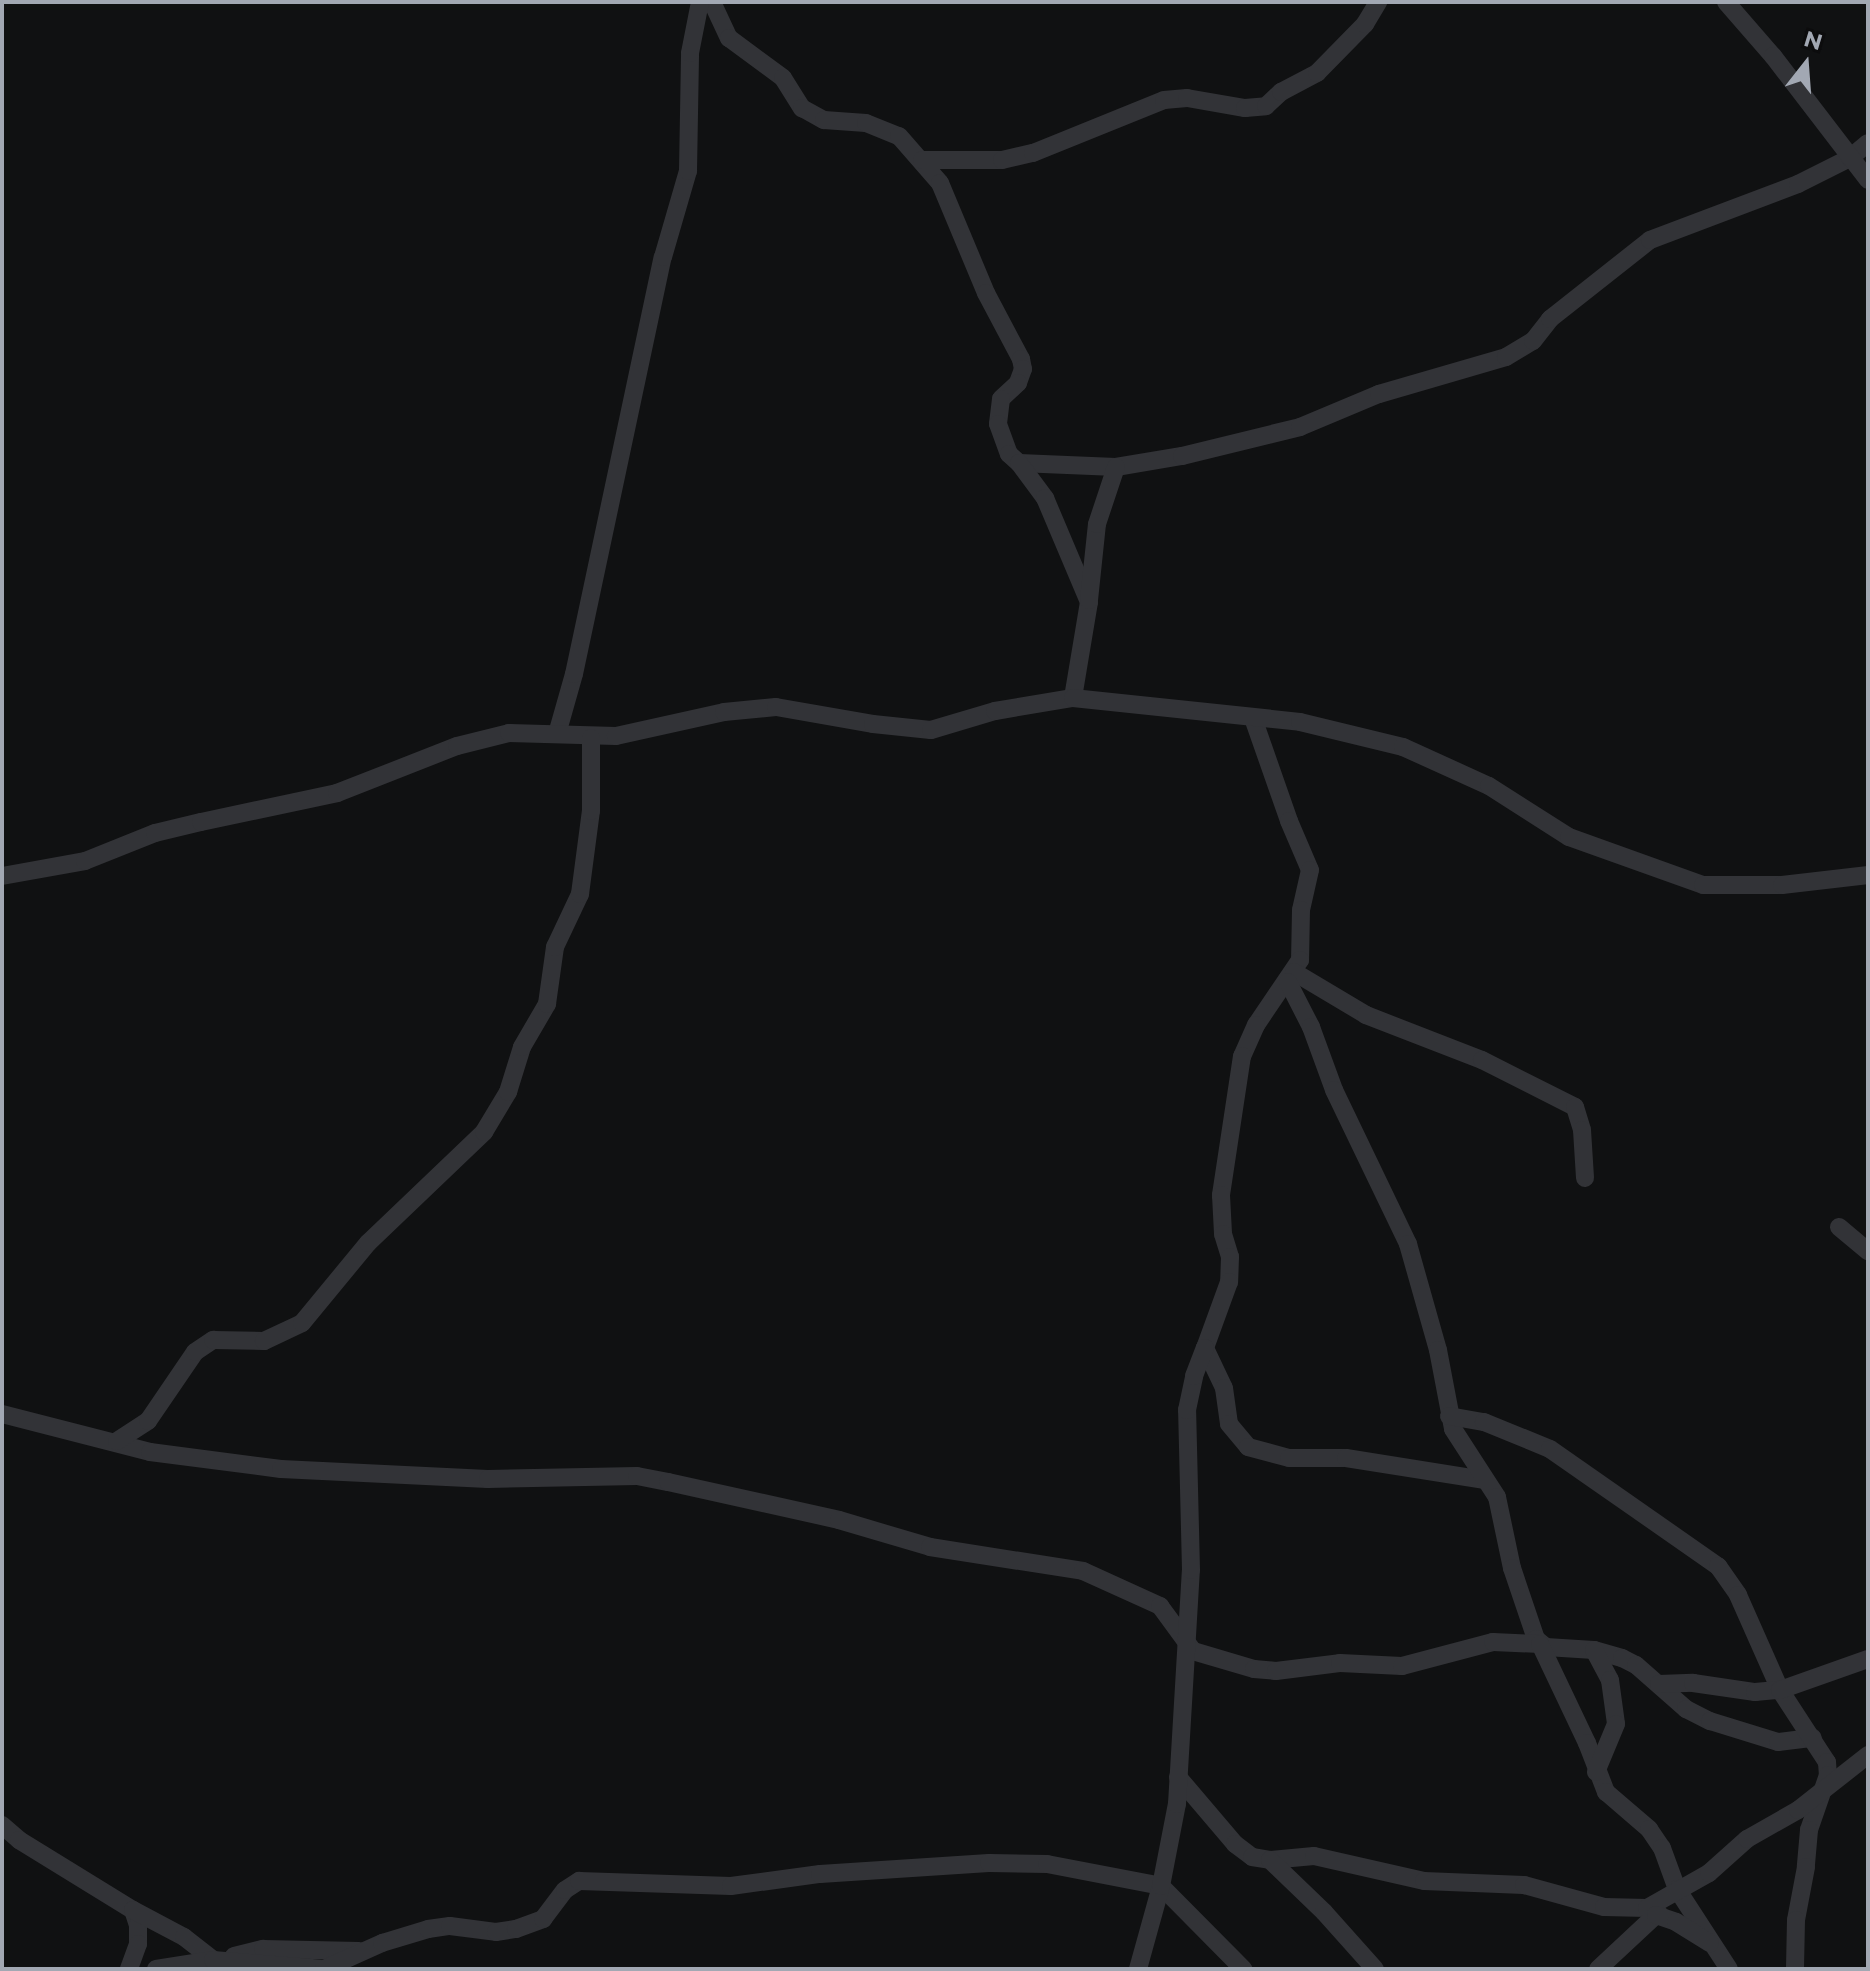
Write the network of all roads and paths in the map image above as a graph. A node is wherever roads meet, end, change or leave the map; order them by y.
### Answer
1 (700, 2) edge
2 (712, 2) edge
3 (1378, 2) edge
4 (1726, 2) edge
5 (1868, 143) edge
6 (1850, 158) junction
7 (922, 160) junction
8 (1868, 180) edge
9 (1019, 463) junction
10 (1116, 467) junction
11 (1089, 602) junction
12 (1073, 698) junction
13 (1253, 718) junction
14 (557, 734) junction
15 (591, 738) junction
16 (1868, 875) edge
17 (2, 876) edge
18 (1291, 977) junction
19 (1585, 1178) dead end
20 (1839, 1227) dead end
21 (1868, 1251) edge
22 (1205, 1348) junction
23 (2, 1414) edge
24 (1449, 1416) junction
25 (117, 1441) junction
26 (1485, 1480) junction
27 (1186, 1644) junction
28 (1540, 1644) junction
29 (1594, 1650) junction
30 (1868, 1659) edge
31 (1659, 1684) junction
32 (1780, 1690) junction
33 (1813, 1738) junction
34 (1868, 1755) edge
35 (1596, 1772) junction
36 (1178, 1777) junction
37 (1821, 1791) junction
38 (2, 1825) edge
39 (1270, 1860) junction
40 (1161, 1886) junction
41 (1679, 1891) junction
42 (133, 1910) junction
43 (1653, 1912) junction
44 (1712, 1944) junction
45 (219, 1960) junction
46 (129, 1969) edge
47 (156, 1969) edge
48 (1138, 1969) edge
49 (1243, 1969) edge
50 (1375, 1969) edge
51 (1598, 1969) edge
52 (1729, 1969) edge
53 (1795, 1969) edge

1 - 14 street
2 - 7 street
3 - 7 street
4 - 6 street
5 - 6 street
6 - 8 street
6 - 10 street
7 - 9 street
9 - 10 street
9 - 11 street
10 - 11 street
11 - 12 street
12 - 13 street
12 - 15 street
13 - 16 street
13 - 18 street
14 - 15 street
14 - 17 street
15 - 25 street
18 - 19 street
18 - 22 street
18 - 24 street
20 - 21 street
22 - 26 street
22 - 27 street
23 - 25 street
24 - 26 street
24 - 32 street
25 - 27 street
26 - 28 street
27 - 28 street
27 - 36 street
28 - 29 street
28 - 35 street
29 - 31 street
29 - 35 street
30 - 32 street
31 - 32 street
31 - 33 street
32 - 33 street
33 - 37 street
34 - 37 street
35 - 41 street
36 - 39 street
36 - 40 street
37 - 41 street
37 - 53 street
38 - 42 street
39 - 43 street
39 - 50 street
40 - 45 street
40 - 48 street
40 - 49 street
41 - 43 street
41 - 44 street
42 - 45 street
42 - 46 street
43 - 44 street
43 - 51 street
44 - 52 street
45 - 47 street

